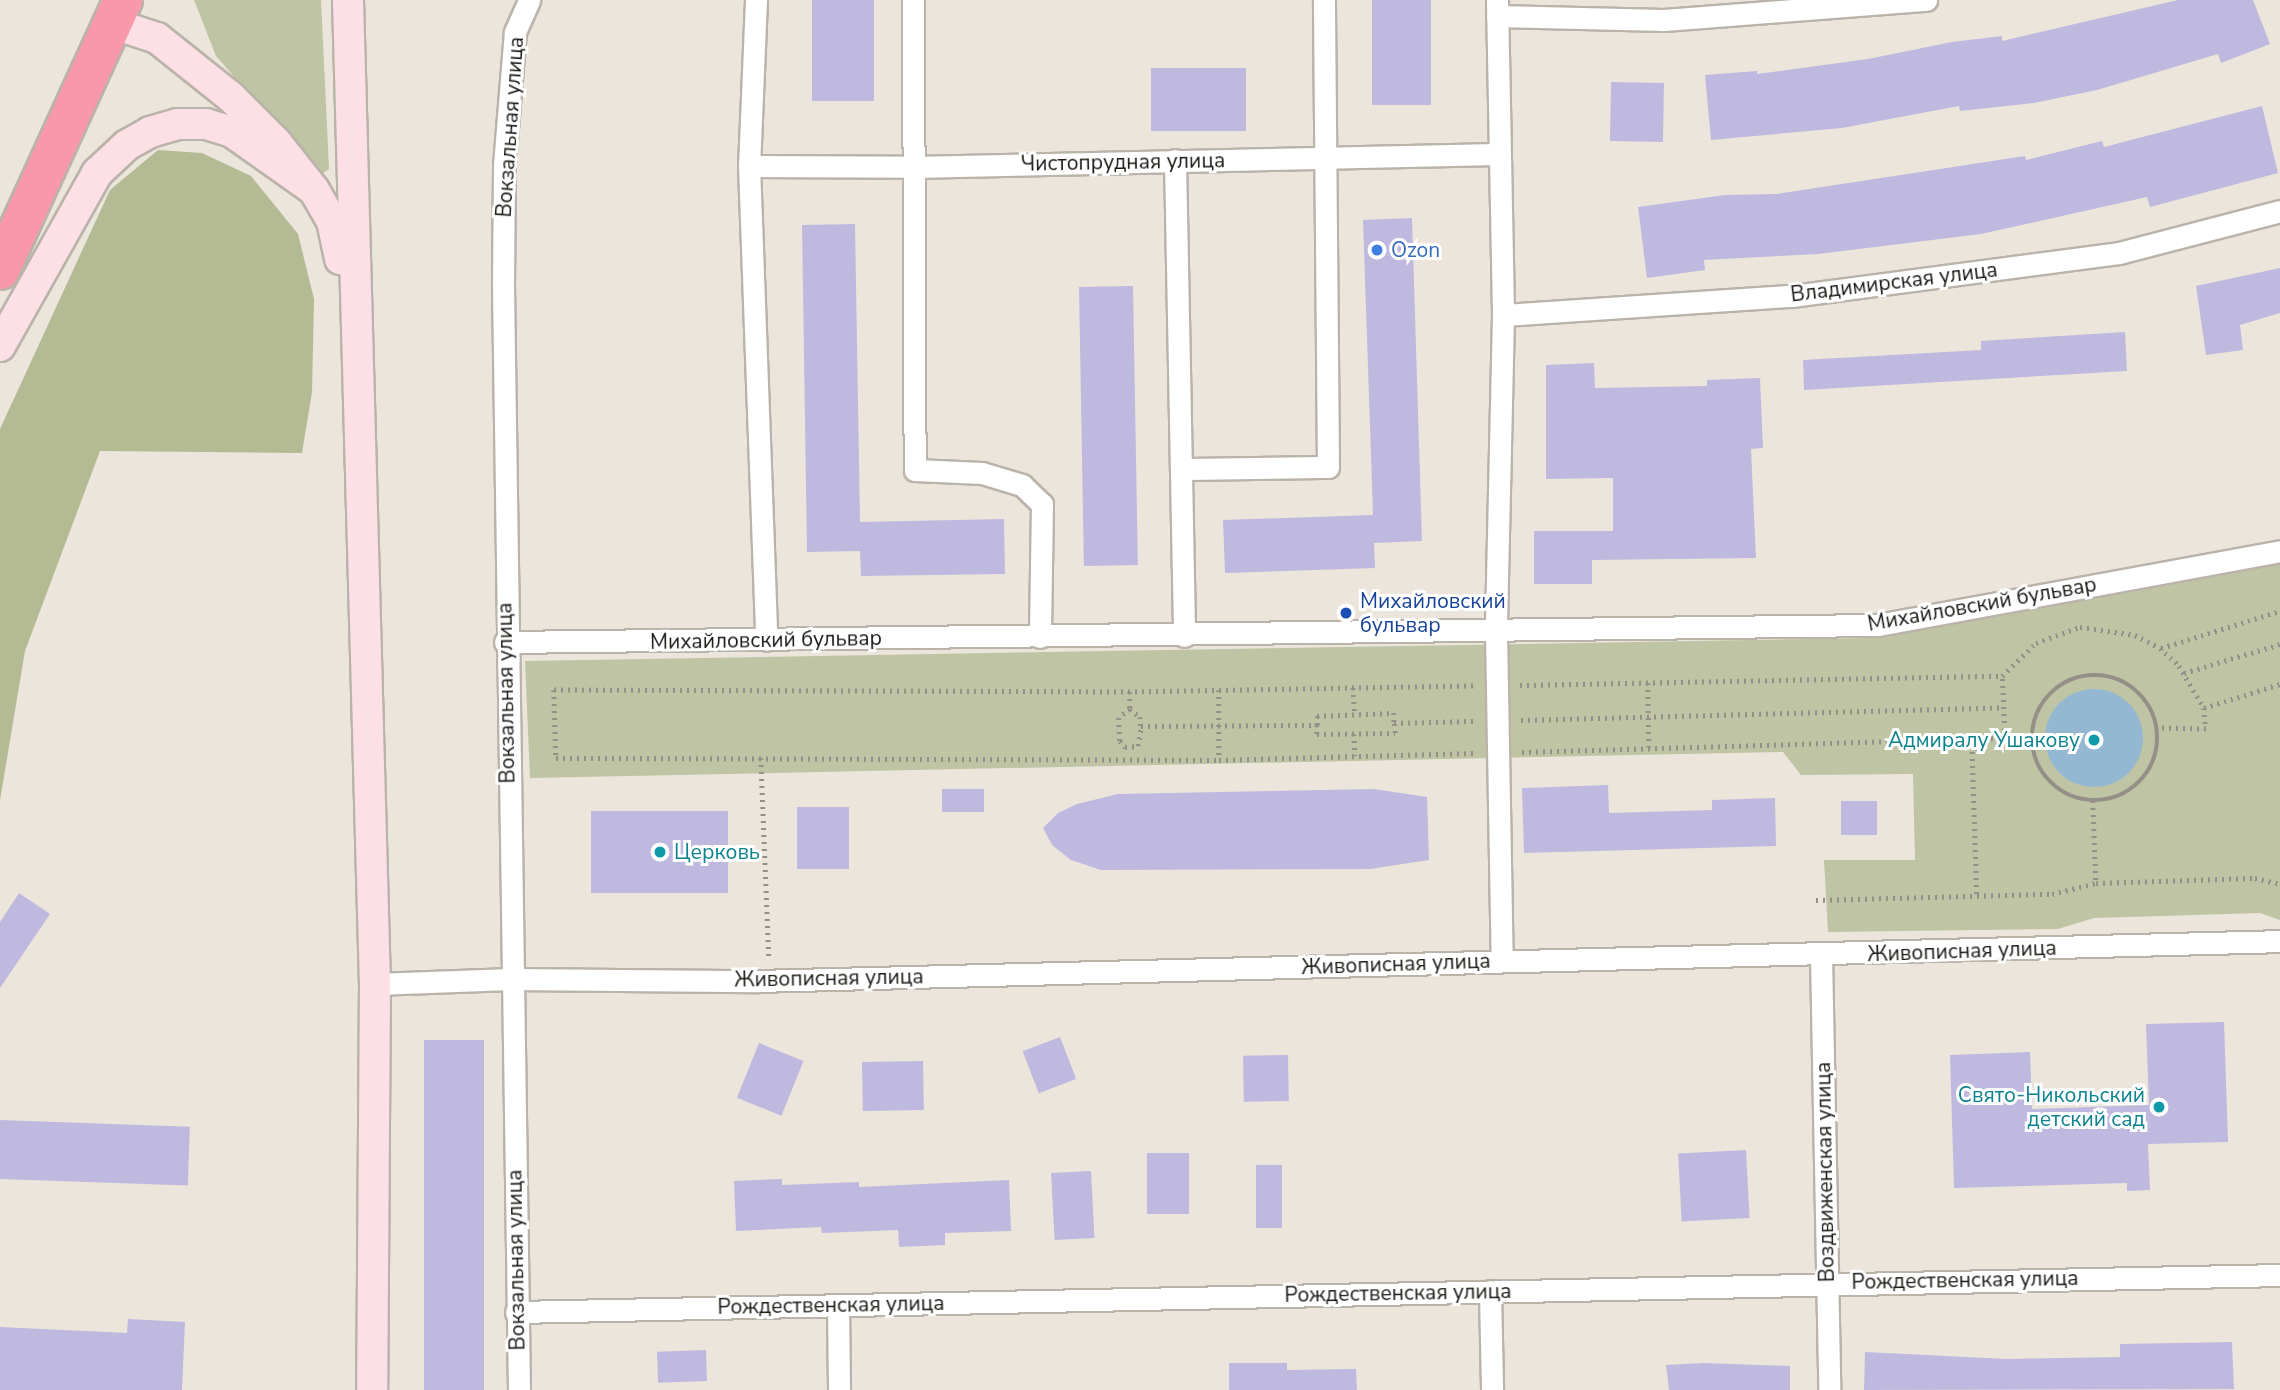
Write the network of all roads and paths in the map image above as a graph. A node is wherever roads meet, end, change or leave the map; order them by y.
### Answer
1 (348, 0) edge
2 (530, 0) edge
3 (756, 0) edge
4 (913, 0) edge
5 (1324, 0) edge
6 (1926, 0) edge
7 (1497, 8) edge
8 (119, 12) edge
9 (1497, 154) junction
10 (1326, 157) junction
11 (1175, 160) junction
12 (749, 166) junction
13 (914, 167) junction
14 (314, 190) junction
15 (2280, 211) edge
16 (0, 270) edge
17 (1503, 315) junction
18 (0, 346) edge
19 (355, 349) junction
20 (1181, 469) junction
21 (2280, 551) edge
22 (2280, 611) edge
23 (1496, 632) junction
24 (1184, 636) junction
25 (1040, 637) junction
26 (766, 640) junction
27 (505, 642) junction
28 (2280, 644) edge
29 (2160, 648) junction
30 (2184, 673) junction
31 (2001, 676) junction
32 (1648, 682) junction
33 (2280, 684) edge
34 (1497, 685) junction
35 (1353, 688) junction
36 (1219, 690) junction
37 (1130, 692) junction
38 (2003, 707) junction
39 (2204, 708) junction
40 (1130, 709) junction
41 (1354, 715) junction
42 (1649, 716) junction
43 (1497, 721) junction
44 (1395, 723) junction
45 (1317, 725) junction
46 (1141, 726) junction
47 (1219, 727) junction
48 (2157, 729) junction
49 (1354, 734) junction
50 (2005, 737) junction
51 (2031, 737) junction
52 (1972, 738) junction
53 (1649, 747) junction
54 (1132, 750) junction
55 (1498, 753) junction
56 (1355, 756) junction
57 (761, 758) junction
58 (1133, 758) junction
59 (1219, 760) junction
60 (2093, 801) junction
61 (2096, 883) junction
62 (2280, 884) edge
63 (1978, 896) junction
64 (1816, 900) dead end
65 (2280, 942) edge
66 (1821, 954) junction
67 (1502, 961) junction
68 (511, 979) junction
69 (770, 980) junction
70 (374, 984) junction
71 (2280, 1275) edge
72 (1827, 1282) junction
73 (1490, 1291) junction
74 (838, 1305) junction
75 (516, 1311) junction
76 (372, 1390) edge
77 (519, 1390) edge
78 (839, 1390) edge
79 (1492, 1390) edge
80 (1829, 1390) edge

1 - 19 main road
2 - 27 street, Вокзальная улица
3 - 12 street
4 - 13 street
5 - 10 street
6 - 7 street
7 - 9 street
8 - 14 main road
8 - 16 highway
9 - 10 street, Чистопрудная улица
9 - 17 street
10 - 11 street, Чистопрудная улица
10 - 20 street
11 - 13 street, Чистопрудная улица
11 - 20 street
12 - 13 street, Чистопрудная улица
12 - 26 street
13 - 25 street
14 - 18 main road
14 - 19 main road
15 - 17 street, Владимирская улица
17 - 23 street
19 - 70 main road
20 - 24 street
21 - 23 street, Михайловский бульвар
22 - 29 path
23 - 24 street, Михайловский бульвар
23 - 34 street
24 - 25 street, Михайловский бульвар
25 - 26 street, Михайловский бульвар
26 - 27 street, Михайловский бульвар
27 - 68 street, Вокзальная улица
28 - 30 path
29 - 30 path
29 - 31 path
30 - 39 path
31 - 32 path
31 - 38 path
32 - 34 path
32 - 42 path
33 - 39 path
34 - 35 path
34 - 43 street
35 - 36 path
35 - 41 path
36 - 37 path
36 - 47 path
37 - 40 path
37 - 57 path
38 - 42 path
38 - 50 path
39 - 48 path
40 - 46 path
40 - 54 path
41 - 44 path
41 - 45 path
42 - 43 path
42 - 53 path
43 - 44 path
43 - 55 street
44 - 49 path
45 - 47 path
45 - 49 path
46 - 47 path
46 - 54 path
47 - 59 path
48 - 51 path
48 - 60 path
49 - 56 path
50 - 51 path
50 - 52 path
51 - 60 path
52 - 53 path
52 - 63 path
53 - 55 path
54 - 58 path
55 - 56 path
55 - 67 street
56 - 59 path
57 - 58 path
57 - 69 path
58 - 59 path
60 - 61 path
61 - 62 path
61 - 63 path
63 - 64 path
65 - 66 street, Живописная улица
66 - 67 street, Живописная улица
66 - 72 street, Воздвиженская улица
67 - 69 street, Живописная улица
68 - 69 street, Живописная улица
68 - 70 street, Живописная улица
68 - 75 street, Вокзальная улица
70 - 76 main road
71 - 72 street, Рождественская улица
72 - 73 street, Рождественская улица
72 - 80 street, Воздвиженская улица
73 - 74 street, Рождественская улица
73 - 79 street
74 - 75 street, Рождественская улица
74 - 78 street
75 - 77 street, Вокзальная улица

